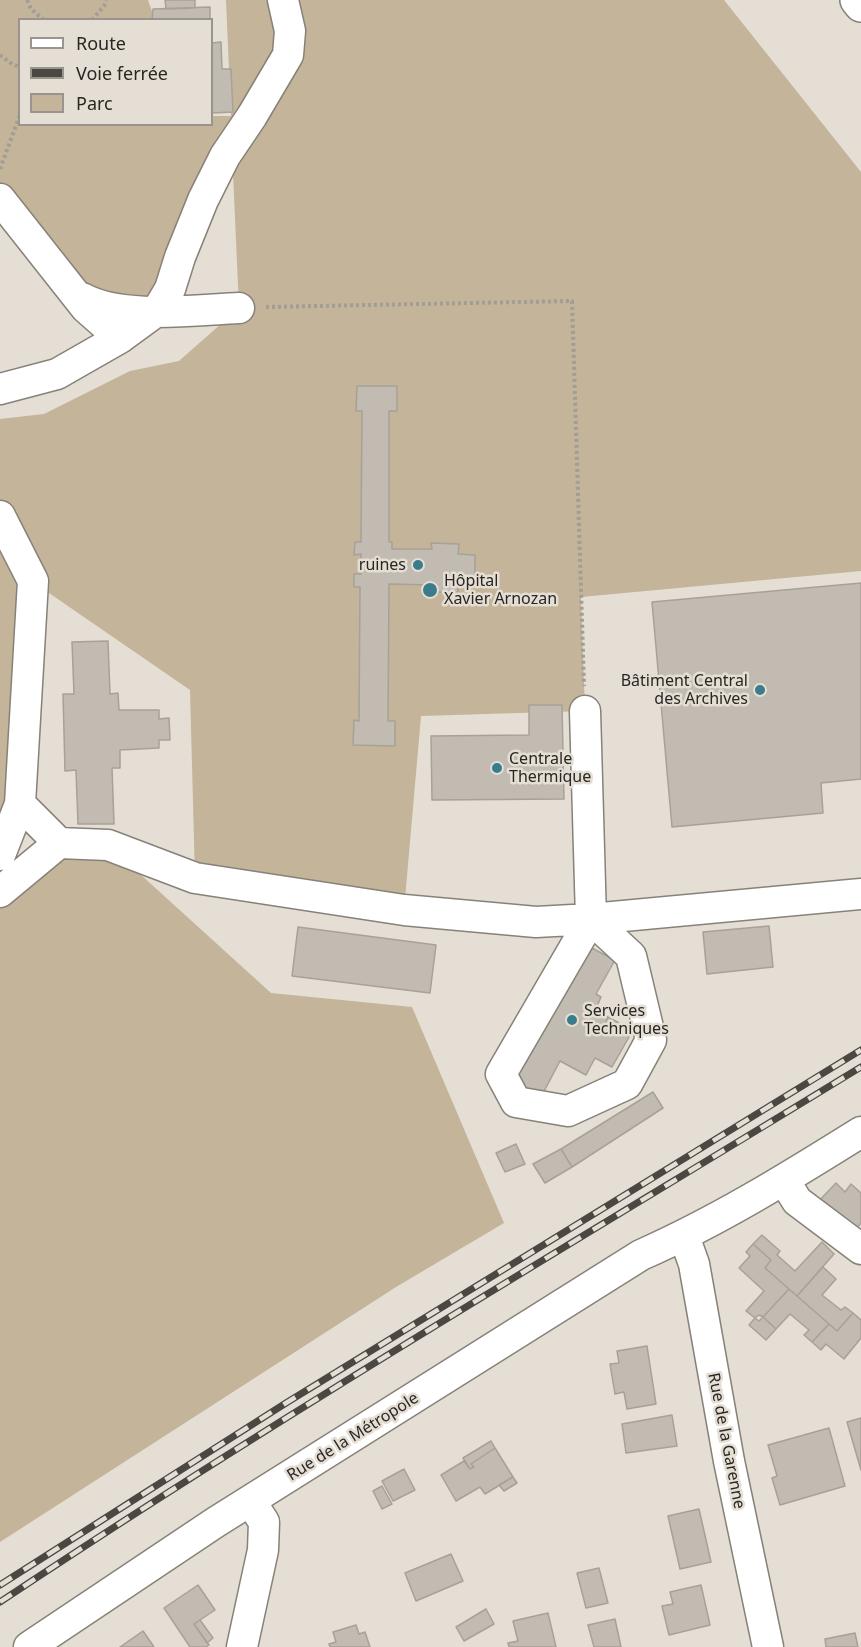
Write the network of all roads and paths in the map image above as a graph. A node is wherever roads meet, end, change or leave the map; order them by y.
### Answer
1 (27, 0) edge
2 (106, 0) edge
3 (283, 0) edge
4 (857, 0) edge
5 (861, 5) edge
6 (42, 18) edge
7 (94, 18) edge
8 (0, 55) edge
9 (18, 66) edge
10 (18, 120) edge
11 (0, 169) edge
12 (0, 199) edge
13 (73, 292) junction
14 (239, 308) joint
15 (157, 311) junction
16 (120, 338) junction
17 (0, 389) edge
18 (0, 516) edge
19 (585, 711) joint
20 (20, 804) junction
21 (59, 843) junction
22 (0, 855) edge
23 (0, 892) edge
24 (861, 894) edge
25 (591, 919) junction
26 (861, 1132) edge
27 (784, 1180) junction
28 (684, 1236) junction
29 (861, 1249) edge
30 (251, 1502) junction
31 (29, 1647) edge
32 (242, 1647) edge
33 (768, 1647) edge

1 - 6 path
2 - 7 path
3 - 15 street
4 - 5 highway
8 - 9 path
10 - 11 path
12 - 13 street
13 - 15 street
13 - 16 street
14 - 15 street
14 - 19 path
15 - 16 street
16 - 17 street
18 - 20 street
19 - 25 street
20 - 21 street
20 - 22 street
21 - 23 street
21 - 25 street
24 - 25 street
25 - 25 street
26 - 27 street, Rue de la Métropole
27 - 28 street, Rue de la Métropole
27 - 29 street
28 - 30 street, Rue de la Métropole
28 - 33 street, Rue de la Garenne
30 - 31 street, Rue de la Métropole
30 - 32 street

